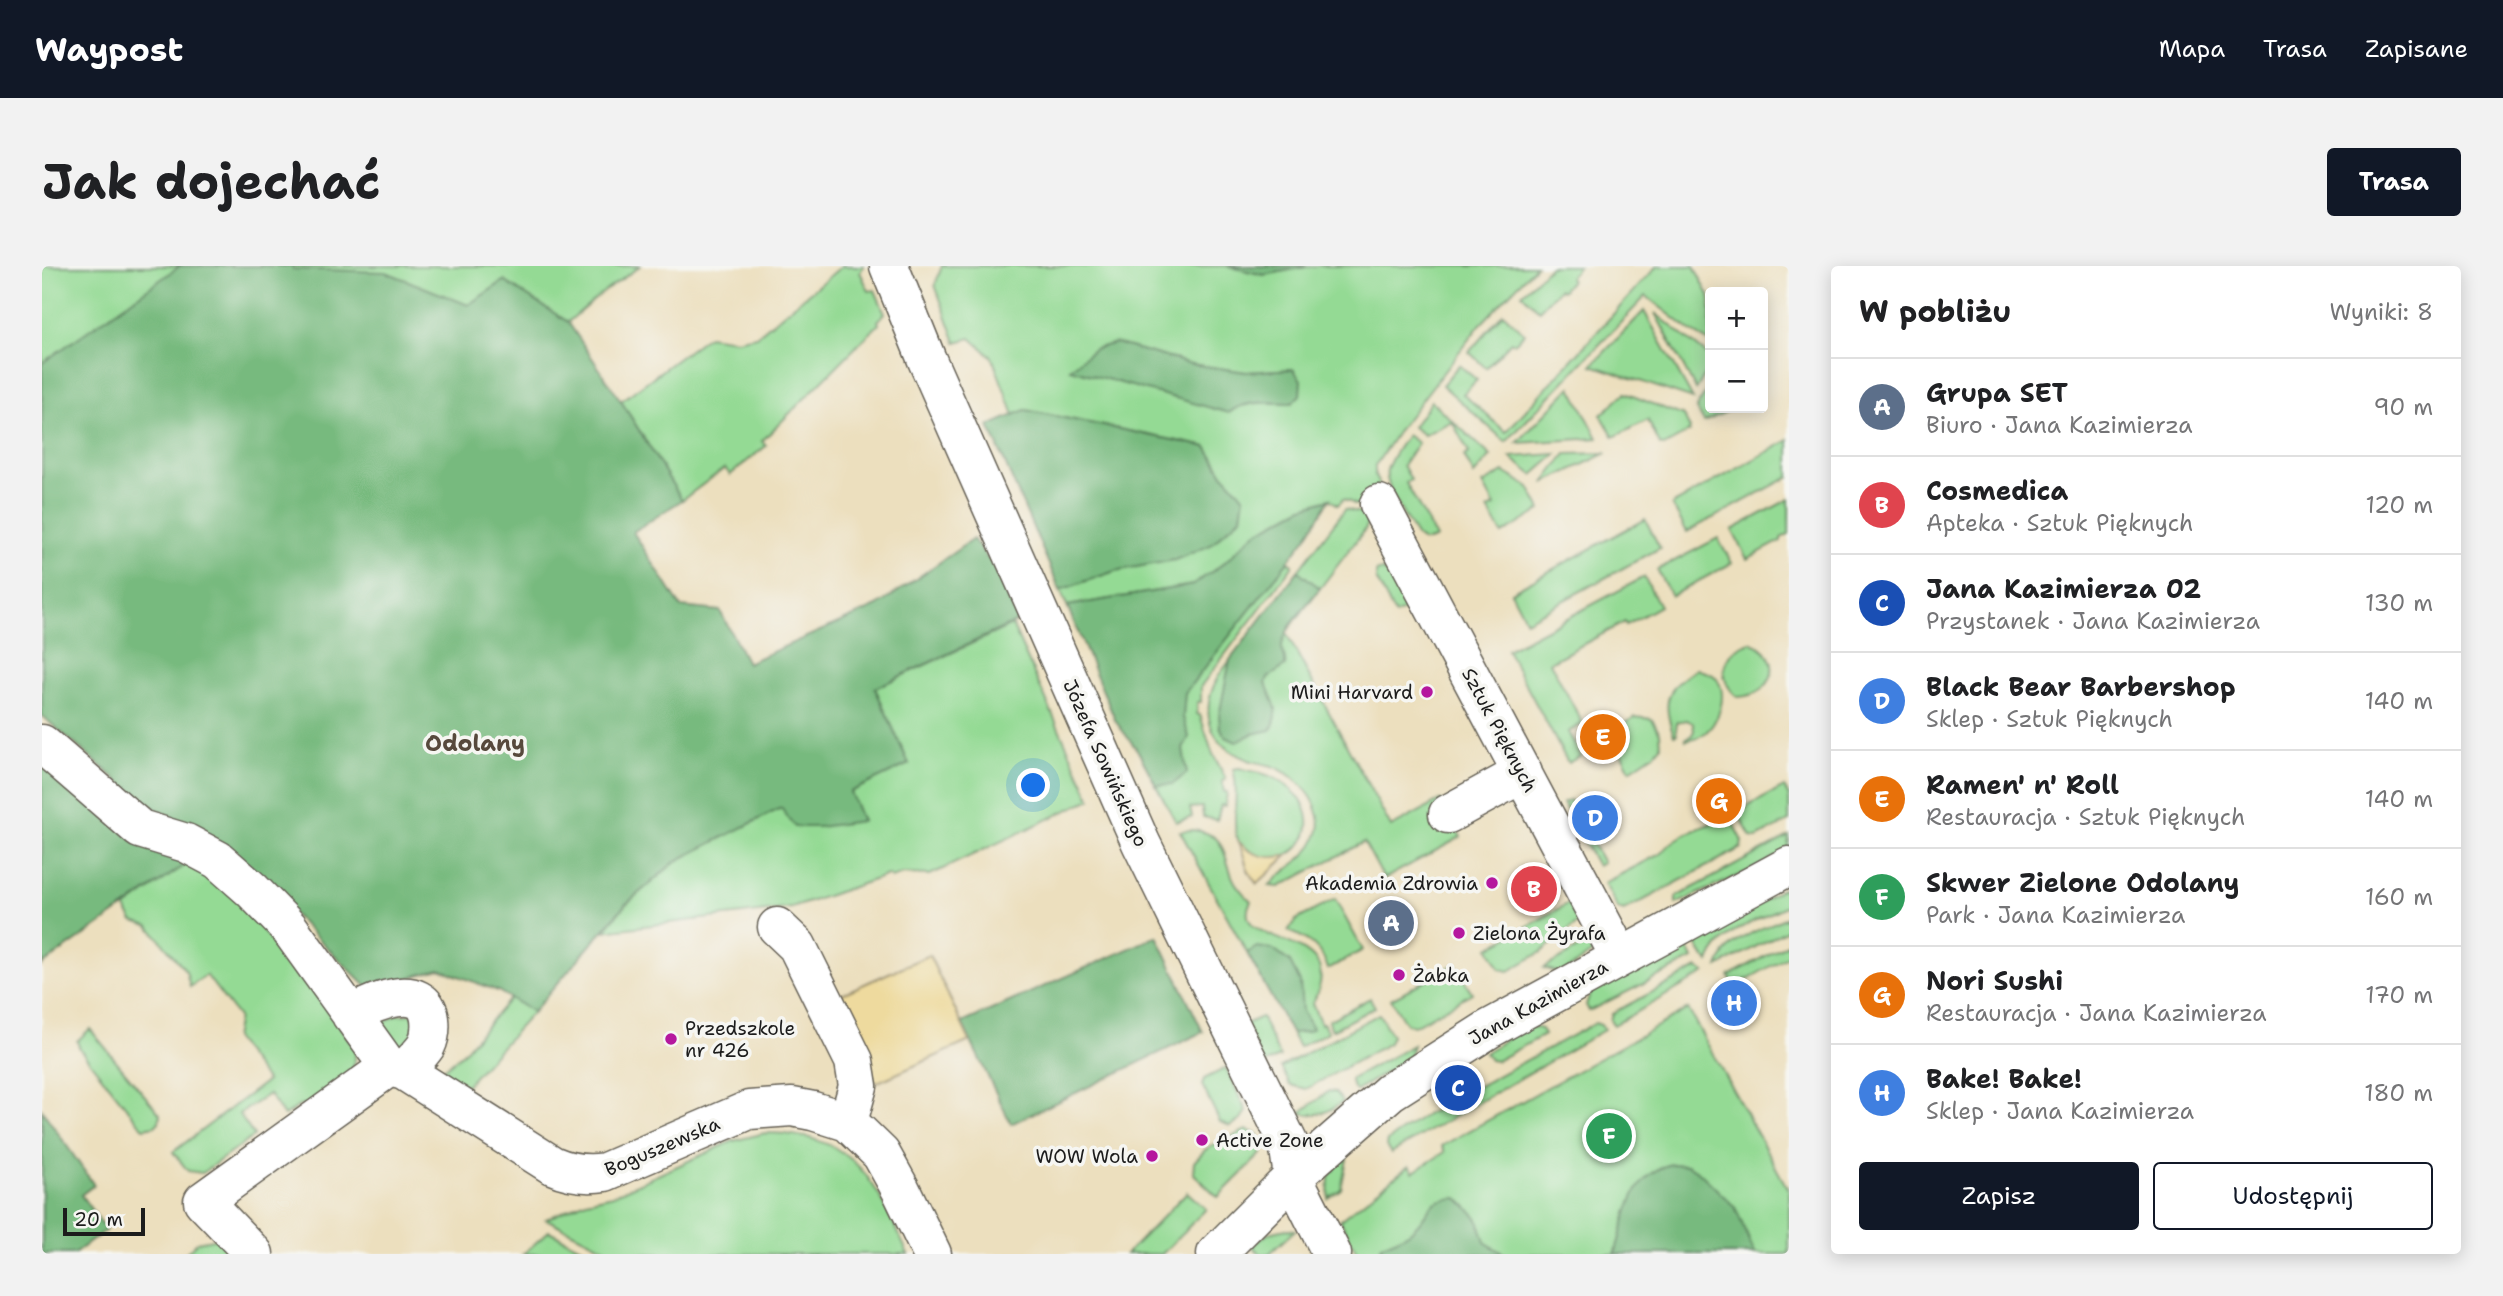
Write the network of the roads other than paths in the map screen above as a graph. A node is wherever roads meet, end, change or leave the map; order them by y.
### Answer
1 (889, 266) edge
2 (1378, 504) dead end
3 (42, 744) edge
4 (1523, 773) junction
5 (1448, 814) dead end
6 (1789, 866) edge
7 (777, 927) dead end
8 (1620, 957) junction
9 (351, 1015) junction
10 (397, 1069) junction
11 (848, 1122) junction
12 (1293, 1177) junction
13 (254, 1254) edge
14 (932, 1254) edge
15 (1216, 1254) edge
16 (1332, 1254) edge

1 - 12 street, Józefa Sowińskiego
2 - 4 street, Sztuk Pięknych
3 - 9 street
4 - 5 street
4 - 8 street, Sztuk Pięknych
6 - 8 street, Jana Kazimierza
7 - 11 street
8 - 12 street, Jana Kazimierza
9 - 10 street
9 - 10 street
10 - 11 street, Boguszewska
10 - 13 street
11 - 14 street, Boguszewska
12 - 15 street, Jana Kazimierza
12 - 16 street, Józefa Sowińskiego

